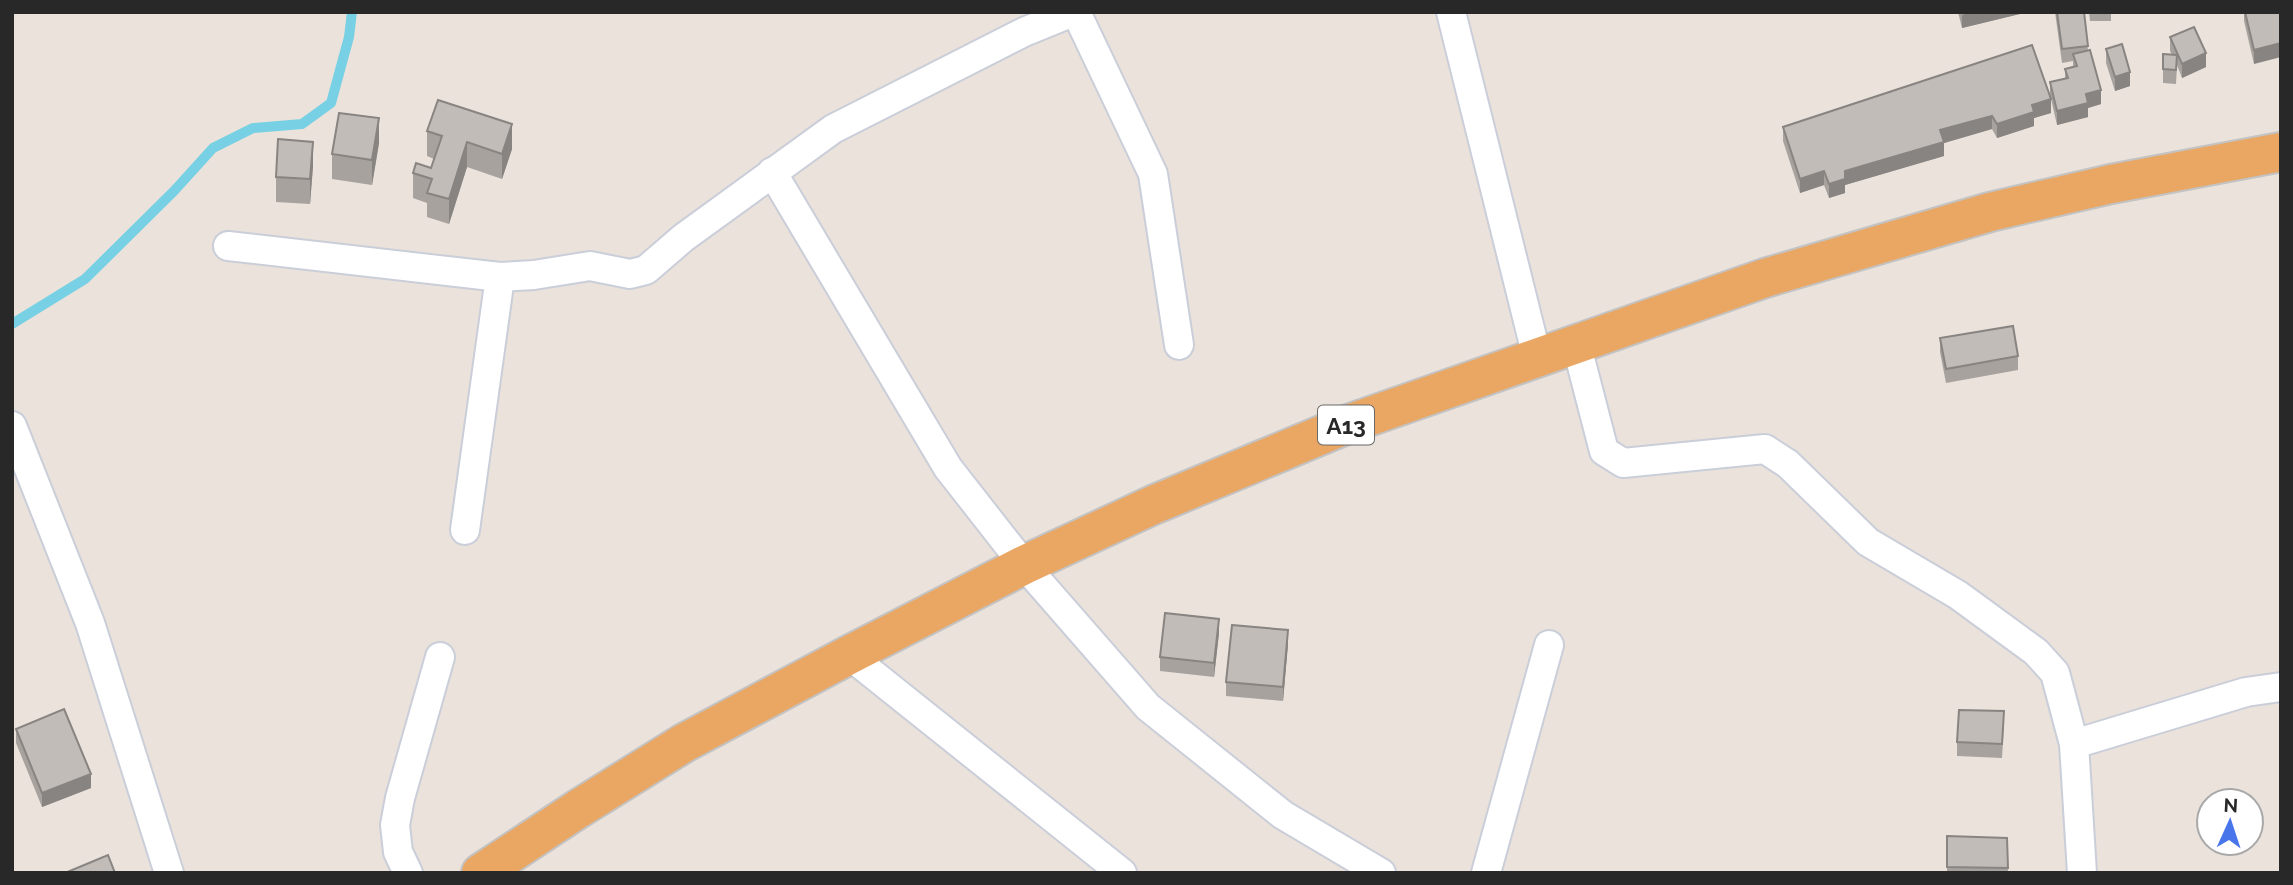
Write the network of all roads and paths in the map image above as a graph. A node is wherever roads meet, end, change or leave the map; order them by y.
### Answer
1 (1074, 12) edge
2 (1451, 12) edge
3 (2281, 152) edge
4 (772, 172) junction
5 (228, 246) dead end
6 (499, 277) junction
7 (1576, 343) junction
8 (1179, 345) dead end
9 (1537, 357) junction
10 (12, 426) edge
11 (465, 530) dead end
12 (1024, 565) junction
13 (1549, 645) dead end
14 (849, 655) junction
15 (440, 657) dead end
16 (2281, 687) edge
17 (2074, 744) junction
18 (169, 873) edge
19 (408, 873) edge
20 (481, 873) edge
21 (1122, 873) edge
22 (1381, 873) edge
23 (1486, 873) edge
24 (2082, 873) edge

1 - 4 street
1 - 8 street
2 - 9 street
3 - 7 highway, A13
4 - 6 street
4 - 12 street
5 - 6 street
6 - 11 street
7 - 9 highway, A13
7 - 17 street
9 - 12 highway, A13
10 - 18 street
12 - 14 highway, A13
12 - 22 street
13 - 23 street
14 - 20 highway, A13
14 - 21 street
15 - 19 street
16 - 17 street
17 - 24 street

